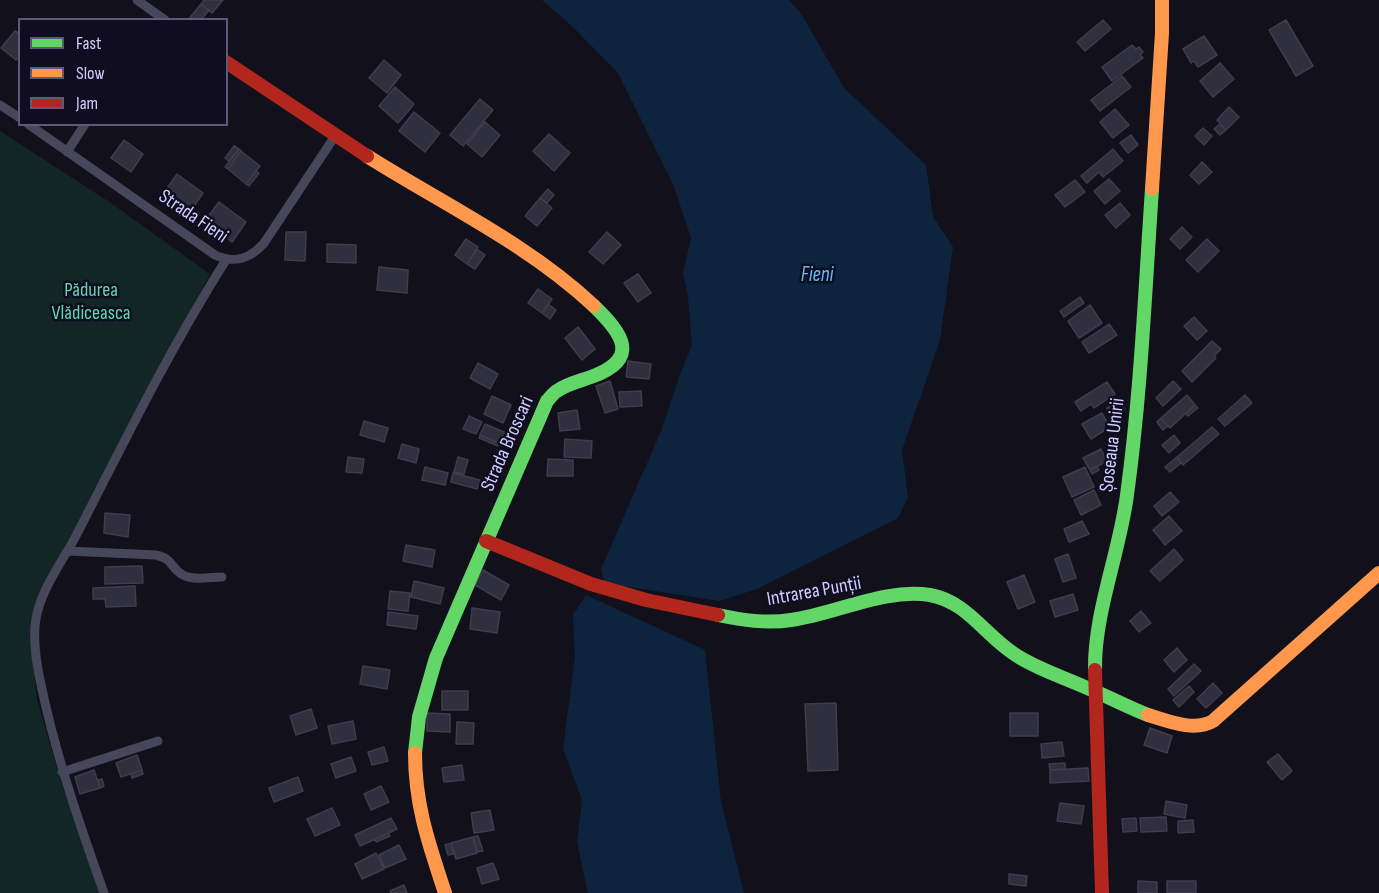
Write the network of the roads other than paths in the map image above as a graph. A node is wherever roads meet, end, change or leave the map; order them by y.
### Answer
1 (136, 0) edge
2 (1162, 0) edge
3 (160, 18) edge
4 (228, 63) edge
5 (0, 105) edge
6 (18, 117) edge
7 (31, 126) edge
8 (84, 126) edge
9 (335, 136) junction
10 (67, 153) junction
11 (226, 260) junction
12 (486, 541) junction
13 (68, 551) junction
14 (1379, 573) edge
15 (222, 577) dead end
16 (1095, 691) junction
17 (158, 741) dead end
18 (62, 772) junction
19 (104, 893) edge
20 (445, 893) edge
21 (1102, 893) edge

1 - 3 street
2 - 16 street, Șoseaua Unirii
4 - 9 street, Strada Broscari
5 - 6 street
7 - 10 street, Strada Fieni
8 - 10 street
9 - 11 street, Strada Fieni
9 - 12 street, Strada Broscari
10 - 11 street, Strada Fieni
11 - 13 street
12 - 16 street, Intrarea Punții
12 - 20 street, Strada Broscari
13 - 15 street
13 - 18 street
14 - 16 street, Intrarea Punții
16 - 21 street, Șoseaua Unirii
17 - 18 street
18 - 19 street

